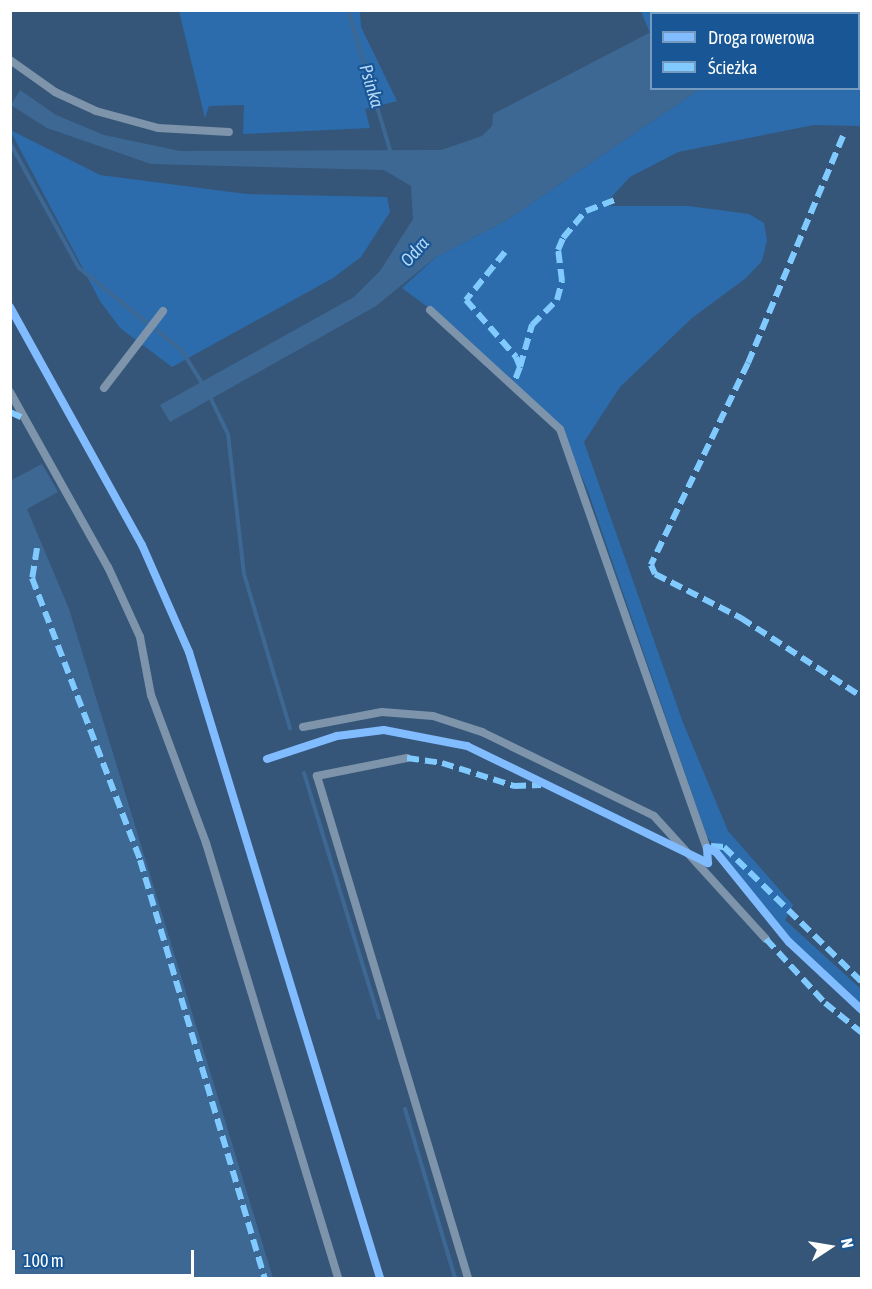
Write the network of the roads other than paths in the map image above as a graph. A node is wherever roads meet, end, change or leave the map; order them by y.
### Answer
1 (10, 60) edge
2 (229, 132) dead end
3 (430, 310) dead end
4 (163, 311) dead end
5 (104, 388) dead end
6 (10, 392) edge
7 (303, 728) dead end
8 (407, 758) dead end
9 (707, 848) dead end
10 (766, 939) dead end
11 (338, 1278) edge
12 (468, 1278) edge

1 - 2 lane
3 - 9 lane
4 - 5 lane
6 - 11 lane
7 - 10 lane
8 - 12 lane

